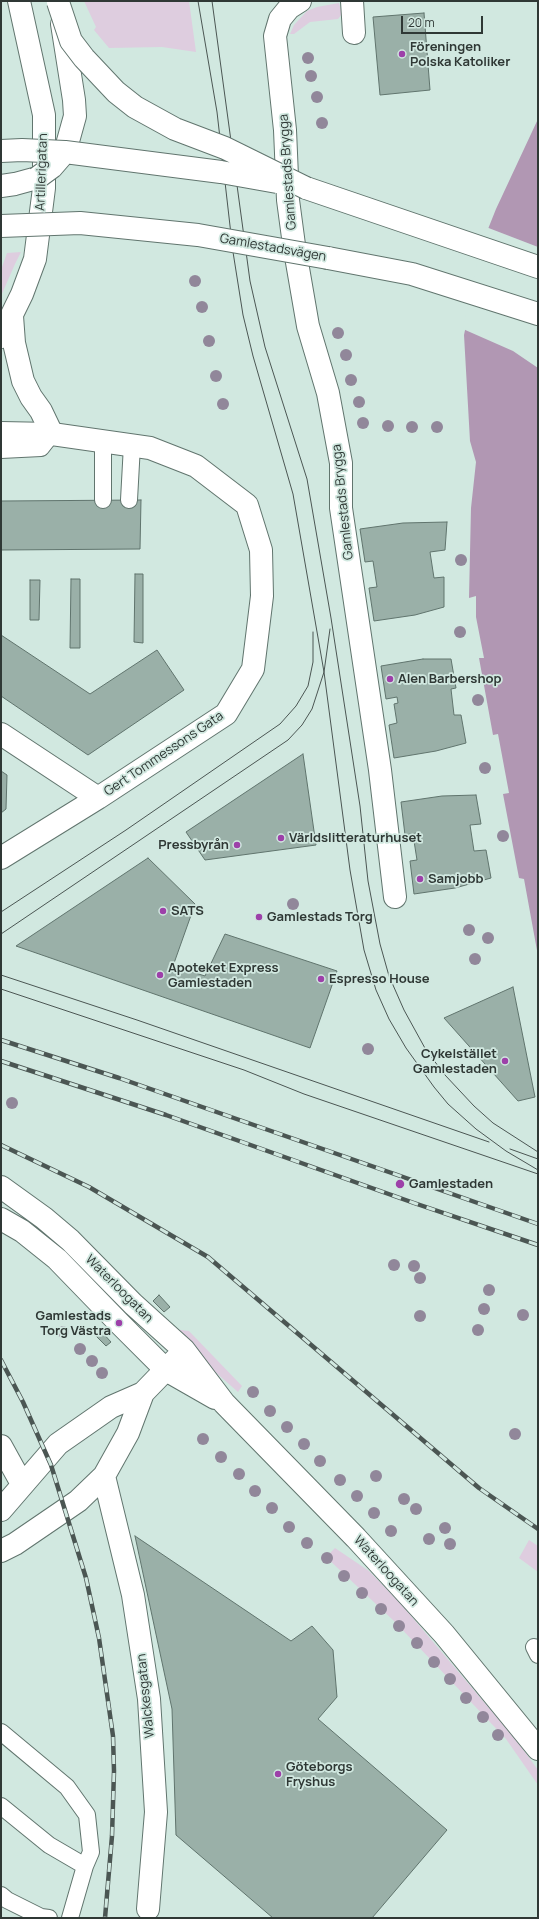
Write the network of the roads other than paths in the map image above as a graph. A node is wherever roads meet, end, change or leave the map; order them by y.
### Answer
1 (19, 1) edge
2 (300, 1) edge
3 (352, 1) edge
4 (58, 2) edge
5 (354, 33) dead end
6 (1, 152) edge
7 (65, 152) junction
8 (1, 186) edge
9 (306, 188) junction
10 (1, 226) edge
11 (538, 267) edge
12 (538, 314) edge
13 (12, 316) junction
14 (1, 337) edge
15 (1, 433) edge
16 (52, 434) junction
17 (103, 441) junction
18 (132, 445) junction
19 (1, 450) edge
20 (103, 500) dead end
21 (129, 500) dead end
22 (1, 734) edge
23 (98, 798) junction
24 (1, 858) edge
25 (395, 897) dead end
26 (1, 1187) edge
27 (1, 1219) edge
28 (184, 1350) junction
29 (166, 1370) junction
30 (143, 1393) junction
31 (224, 1403) junction
32 (1, 1446) edge
33 (104, 1476) junction
34 (22, 1484) junction
35 (1, 1510) edge
36 (1, 1551) edge
37 (1, 1732) edge
38 (538, 1749) edge
39 (1, 1806) edge
40 (85, 1866) junction
41 (1, 1895) edge
42 (145, 1913) edge
43 (49, 1918) edge
44 (70, 1918) edge

1 - 13 street, Artillerigatan
2 - 25 street, Gamlestads Brygga
3 - 5 street
4 - 7 street, Artillerigatan, bridge
4 - 9 street, Artillerigatan, bridge
6 - 7 street, bridge
7 - 8 street, bridge
7 - 9 street, bridge
9 - 11 street
10 - 12 street, Gamlestadsvägen, bridge
13 - 14 street, Artillerigatan
13 - 16 street
15 - 16 street, Gert Tommessons Gata
16 - 17 street, Gert Tommessons Gata
16 - 19 lane
17 - 18 street, Gert Tommessons Gata
17 - 20 lane
18 - 21 lane
18 - 23 street, Gert Tommessons Gata
22 - 23 street
23 - 24 street, Gert Tommessons Gata
26 - 28 street, Waterloogatan
27 - 29 street, Waterloogatan
28 - 29 street
28 - 31 street, Waterloogatan
29 - 30 street
29 - 31 street, Waterloogatan
30 - 33 street
30 - 34 street
31 - 38 street, Waterloogatan
32 - 34 street
33 - 36 street
33 - 42 street, Walckesgatan
34 - 35 street
37 - 40 lane
39 - 40 lane
40 - 44 lane
41 - 43 lane

